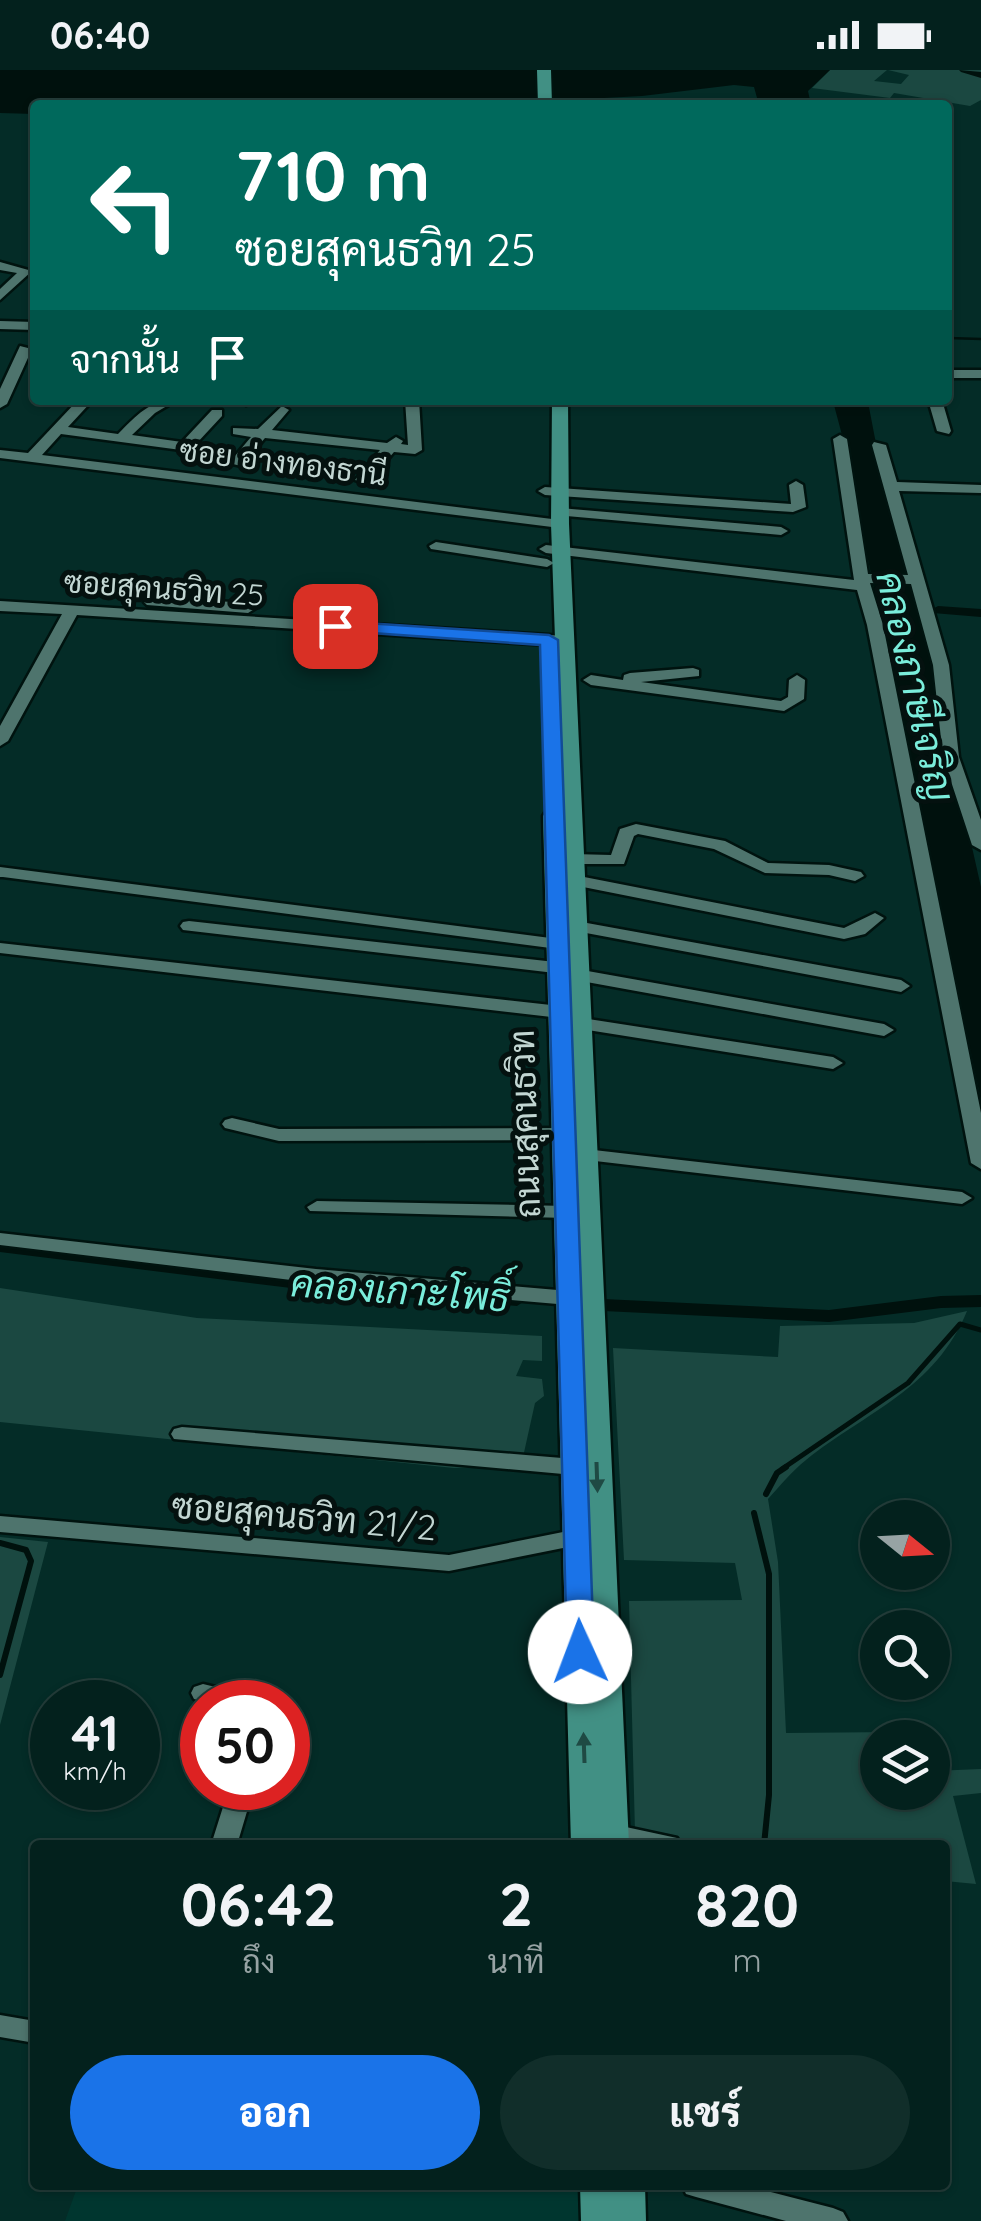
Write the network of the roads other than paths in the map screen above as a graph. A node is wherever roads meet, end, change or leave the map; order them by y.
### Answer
1 (544, 70) edge
2 (546, 100) edge
3 (0, 266) edge
4 (0, 296) edge
5 (0, 325) edge
6 (30, 326) edge
7 (24, 349) dead end
8 (952, 374) edge
9 (981, 374) edge
10 (0, 404) edge
11 (82, 405) edge
12 (160, 405) edge
13 (412, 405) edge
14 (545, 405) edge
15 (560, 405) edge
16 (936, 405) edge
17 (282, 410) dead end
18 (216, 412) dead end
19 (59, 430) junction
20 (238, 431) dead end
21 (944, 432) dead end
22 (262, 434) junction
23 (120, 438) junction
24 (840, 439) dead end
25 (880, 445) dead end
26 (185, 447) junction
27 (211, 450) dead end
28 (389, 450) junction
29 (0, 454) edge
30 (31, 458) junction
31 (236, 463) dead end
32 (362, 480) dead end
33 (796, 486) dead end
34 (891, 486) junction
35 (981, 489) edge
36 (553, 526) junction
37 (781, 531) dead end
38 (436, 546) dead end
39 (916, 580) junction
40 (864, 581) junction
41 (0, 592) edge
42 (0, 606) edge
43 (72, 610) junction
44 (258, 622) junction
45 (557, 640) junction
46 (693, 672) dead end
47 (579, 680) junction
48 (796, 680) dead end
49 (0, 741) edge
50 (981, 843) edge
51 (573, 869) junction
52 (3, 872) dead end
53 (855, 876) dead end
54 (875, 918) dead end
55 (189, 926) dead end
56 (0, 948) edge
57 (570, 957) junction
58 (900, 986) dead end
59 (571, 1018) junction
60 (884, 1030) dead end
61 (833, 1062) dead end
62 (232, 1124) dead end
63 (564, 1134) junction
64 (586, 1155) junction
65 (981, 1162) edge
66 (962, 1198) dead end
67 (316, 1208) dead end
68 (567, 1212) junction
69 (0, 1239) edge
70 (569, 1298) junction
71 (182, 1434) dead end
72 (574, 1467) junction
73 (0, 1524) edge
74 (588, 1535) junction
75 (234, 1810) edge
76 (225, 1840) edge
77 (587, 1840) edge
78 (613, 1840) edge
79 (0, 2026) edge
80 (30, 2031) edge
81 (598, 2190) edge
82 (627, 2190) edge
83 (715, 2190) edge
84 (599, 2221) edge
85 (628, 2221) edge
86 (833, 2221) edge

1 - 2 main road
3 - 4 street
5 - 6 street
7 - 10 street
8 - 9 street
11 - 19 street
12 - 23 street
13 - 28 street
14 - 36 main road, ถนนสุคนธวิท
15 - 36 main road, ถนนสุคนธวิท
16 - 21 street
17 - 22 street
18 - 26 street
19 - 23 street
19 - 30 street
20 - 22 street
22 - 28 street
22 - 31 street
23 - 26 street
24 - 40 street
25 - 34 street
26 - 27 street
28 - 32 street
29 - 30 street, ซอย อ่างทองธานี
30 - 36 street, ซอย อ่างทองธานี
33 - 36 street
34 - 35 street
34 - 39 street
36 - 37 street
36 - 38 street
36 - 40 street
36 - 45 main road, ถนนสุคนธวิท
39 - 40 street
39 - 50 street
40 - 65 street
41 - 44 street
42 - 43 street, ซอยสุคนธวิท 25
43 - 44 street, ซอยสุคนธวิท 25
43 - 49 street
44 - 45 street, ซอยสุคนธวิท 25
45 - 47 main road, ถนนสุคนธวิท
45 - 57 main road, ถนนสุคนธวิท
46 - 47 street
47 - 48 street
47 - 51 main road, ถนนสุคนธวิท
51 - 53 street
51 - 54 street
51 - 57 main road, ถนนสุคนธวิท
52 - 57 street
55 - 57 street
56 - 59 street
57 - 58 street
57 - 59 main road, ถนนสุคนธวิท
57 - 60 street
59 - 61 street
59 - 63 main road, ถนนสุคนธวิท
59 - 64 main road, ถนนสุคนธวิท
62 - 63 street
63 - 68 main road, ถนนสุคนธวิท
64 - 66 street
64 -> 74 main road, ถนนสุคนธวิท
67 - 68 street
68 - 70 main road, ถนนสุคนธวิท
69 - 70 street
70 - 72 main road, ถนนสุคนธวิท
71 - 72 street
72 - 74 main road, ถนนสุคนธวิท
73 - 74 street, ซอยสุคนธวิท 21/2
77 -> 74 main road, ถนนสุคนธวิท
74 - 78 main road, ถนนสุคนธวิท
75 - 76 street
79 - 80 street
81 - 84 main road
82 - 85 main road
83 - 86 street

